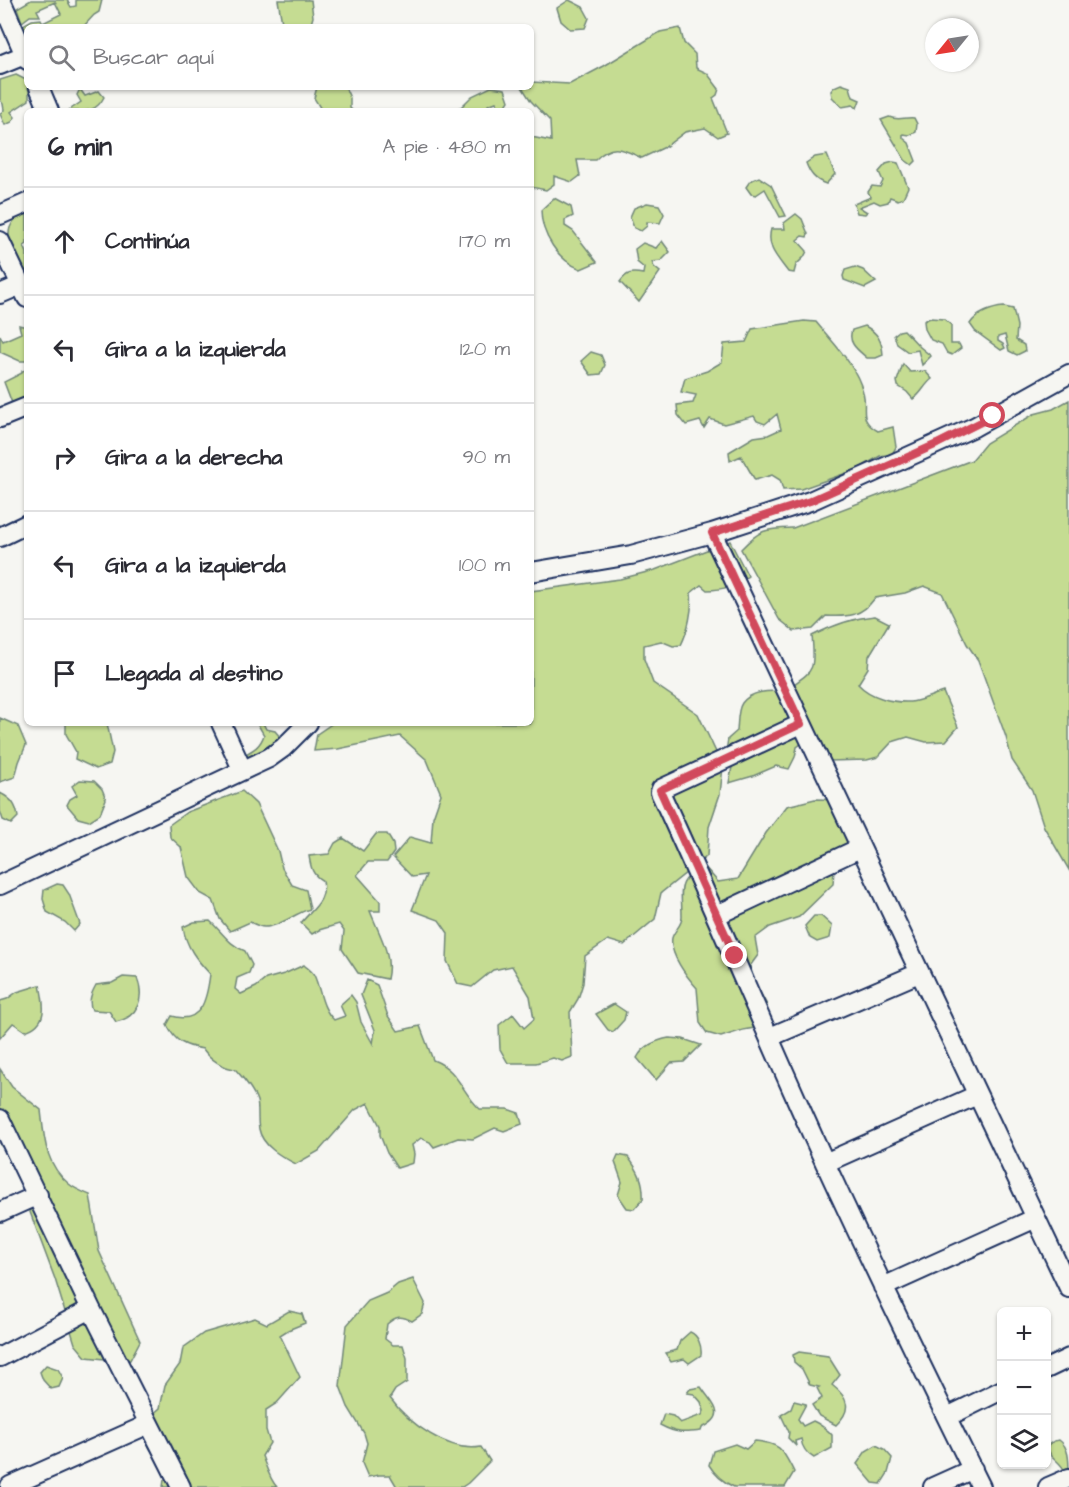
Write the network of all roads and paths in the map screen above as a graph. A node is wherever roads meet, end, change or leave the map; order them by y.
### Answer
1 (1, 0) edge
2 (24, 52) edge
3 (24, 58) edge
4 (0, 65) edge
5 (40, 90) edge
6 (48, 108) edge
7 (24, 204) edge
8 (0, 215) edge
9 (0, 241) edge
10 (24, 291) edge
11 (0, 294) edge
12 (1069, 374) edge
13 (24, 408) edge
14 (0, 418) edge
15 (24, 525) edge
16 (712, 533) junction
17 (0, 537) edge
18 (534, 571) edge
19 (801, 724) junction
20 (222, 726) edge
21 (305, 726) edge
22 (242, 769) junction
23 (860, 848) junction
24 (0, 885) edge
25 (717, 915) junction
26 (919, 973) junction
27 (770, 1037) junction
28 (977, 1095) junction
29 (0, 1119) edge
30 (825, 1163) junction
31 (38, 1195) junction
32 (0, 1212) edge
33 (1036, 1218) junction
34 (883, 1287) junction
35 (1069, 1288) edge
36 (91, 1309) junction
37 (0, 1357) edge
38 (1069, 1358) edge
39 (1051, 1367) edge
40 (997, 1392) edge
41 (947, 1417) junction
42 (149, 1424) junction
43 (973, 1469) junction
44 (1069, 1478) edge
45 (9, 1486) edge
46 (182, 1487) edge
47 (933, 1487) edge
48 (981, 1487) edge
49 (1048, 1487) edge

1 - 2 street
3 - 4 street
5 - 6 street
7 - 8 street
9 - 10 street
10 - 11 street
12 - 16 street
13 - 14 street
15 - 17 street
16 - 18 street
16 - 19 street
19 - 23 street
19 - 25 street
20 - 22 street
21 - 22 street
22 - 24 street
23 - 25 street
23 - 26 street
25 - 27 street
26 - 27 street
26 - 28 street
27 - 30 street
28 - 30 street
28 - 33 street
29 - 31 street
30 - 34 street
31 - 32 street
31 - 36 street
33 - 34 street
33 - 35 street
34 - 41 street
36 - 37 street
36 - 42 street
38 - 39 street
40 - 41 street
41 - 43 street
42 - 45 street
42 - 46 street
43 - 47 street
43 - 48 street
44 - 49 street

